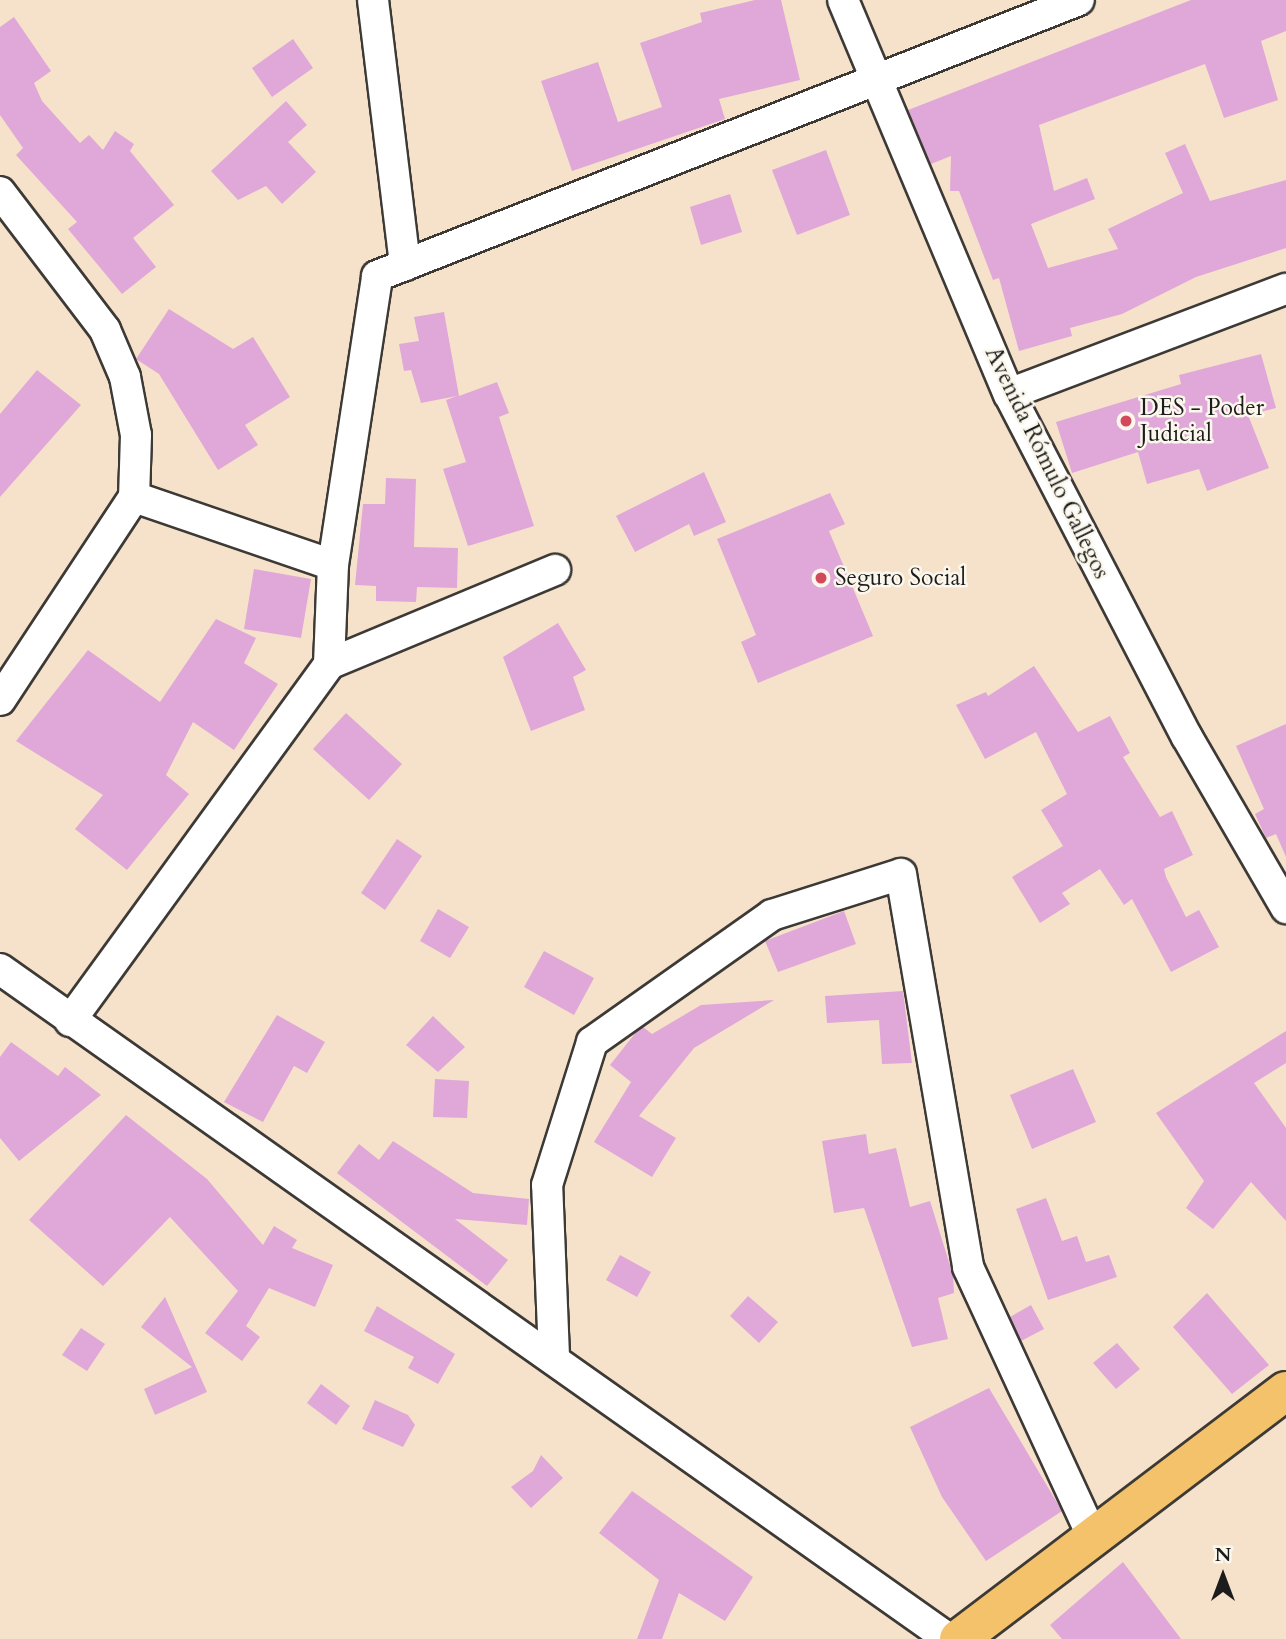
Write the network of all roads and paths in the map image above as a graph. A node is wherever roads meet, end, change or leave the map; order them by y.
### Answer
1 (373, 0) edge
2 (843, 0) edge
3 (1079, 0) edge
4 (872, 78) junction
5 (0, 192) edge
6 (405, 265) junction
7 (1286, 289) edge
8 (1009, 394) junction
9 (134, 497) junction
10 (333, 565) junction
11 (555, 570) dead end
12 (329, 664) junction
13 (0, 700) edge
14 (1286, 908) edge
15 (0, 969) edge
16 (70, 1021) junction
17 (554, 1356) junction
18 (1286, 1391) edge
19 (1093, 1537) junction
20 (949, 1639) edge
21 (959, 1639) edge

1 - 6 street
2 - 4 street, Avenida Rómulo Gallegos
3 - 4 street
4 - 6 street
4 - 8 street, Avenida Rómulo Gallegos
5 - 9 street
6 - 10 street
7 - 8 street
8 - 14 street, Avenida Rómulo Gallegos
9 - 10 street
9 - 13 street
10 - 12 street
11 - 12 street
12 - 16 street
15 - 16 street
16 - 17 street
17 - 19 street
17 - 20 street
18 - 19 main road
19 - 21 main road

